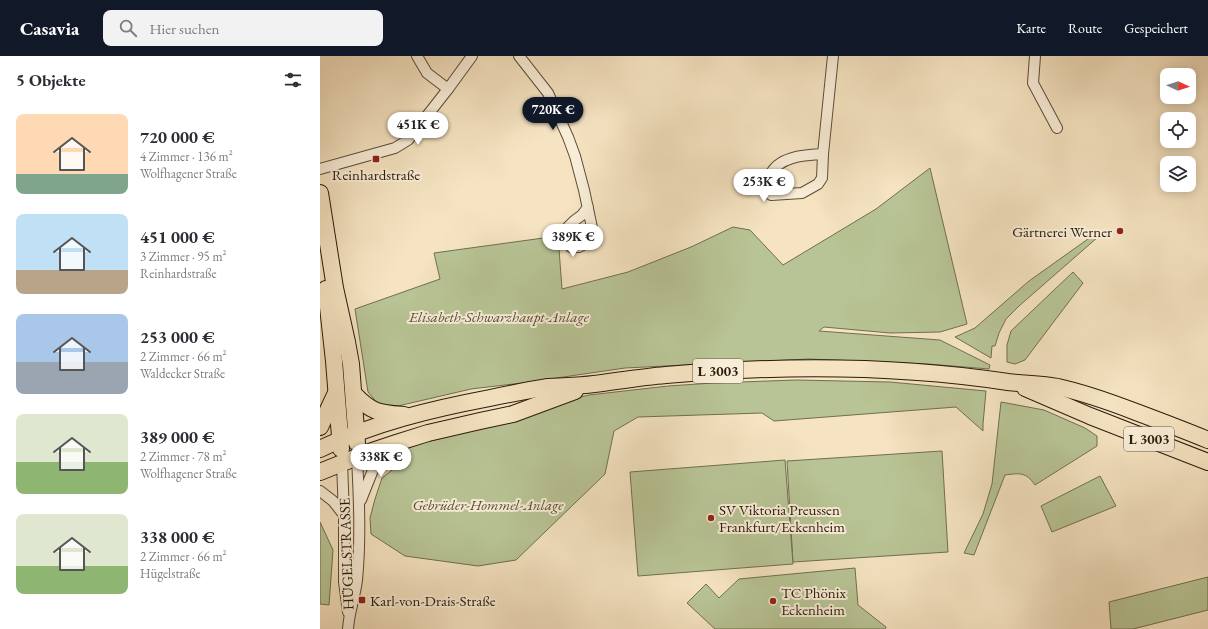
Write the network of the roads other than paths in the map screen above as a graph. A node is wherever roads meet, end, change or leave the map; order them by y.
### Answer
1 (417, 56) edge
2 (472, 56) edge
3 (518, 56) edge
4 (833, 56) edge
5 (1035, 56) edge
6 (448, 89) junction
7 (1057, 128) dead end
8 (823, 154) junction
9 (320, 169) edge
10 (320, 194) edge
11 (588, 207) dead end
12 (320, 250) edge
13 (1013, 383) junction
14 (594, 384) junction
15 (337, 392) junction
16 (354, 394) junction
17 (410, 416) junction
18 (320, 427) edge
19 (356, 434) junction
20 (340, 440) junction
21 (1208, 440) edge
22 (396, 443) junction
23 (320, 449) edge
24 (357, 457) junction
25 (1208, 462) edge
26 (342, 463) junction
27 (320, 472) edge
28 (320, 491) edge
29 (359, 508) junction
30 (344, 515) junction
31 (348, 618) junction
32 (348, 629) edge

1 - 6 street
2 - 6 street
3 - 11 street
4 - 8 street
5 - 7 street
6 - 9 street
8 - 8 street
10 - 16 main road, HÜGELSTRASSE
12 - 15 main road, HÜGELSTRASSE
13 - 14 main road, L 3003
13 - 21 main road, L 3003
13 - 25 main road, L 3003
14 - 17 main road, L 3003
14 - 22 main road, L 3003
15 - 18 main road
15 - 20 main road, HÜGELSTRASSE
16 - 17 main road
16 - 19 main road, HÜGELSTRASSE
17 - 19 main road, L 3003
19 - 20 main road, L 3003
19 - 24 main road, HÜGELSTRASSE
20 - 23 main road, L 3003
20 - 26 main road, HÜGELSTRASSE
22 - 24 main road, L 3003
22 - 29 street
24 - 26 main road, L 3003
24 - 29 street, HÜGELSTRASSE
26 - 27 main road, L 3003
26 - 30 street, HÜGELSTRASSE
28 - 30 street
29 - 31 street, HÜGELSTRASSE
30 - 31 street, HÜGELSTRASSE
31 - 32 street, HÜGELSTRASSE

